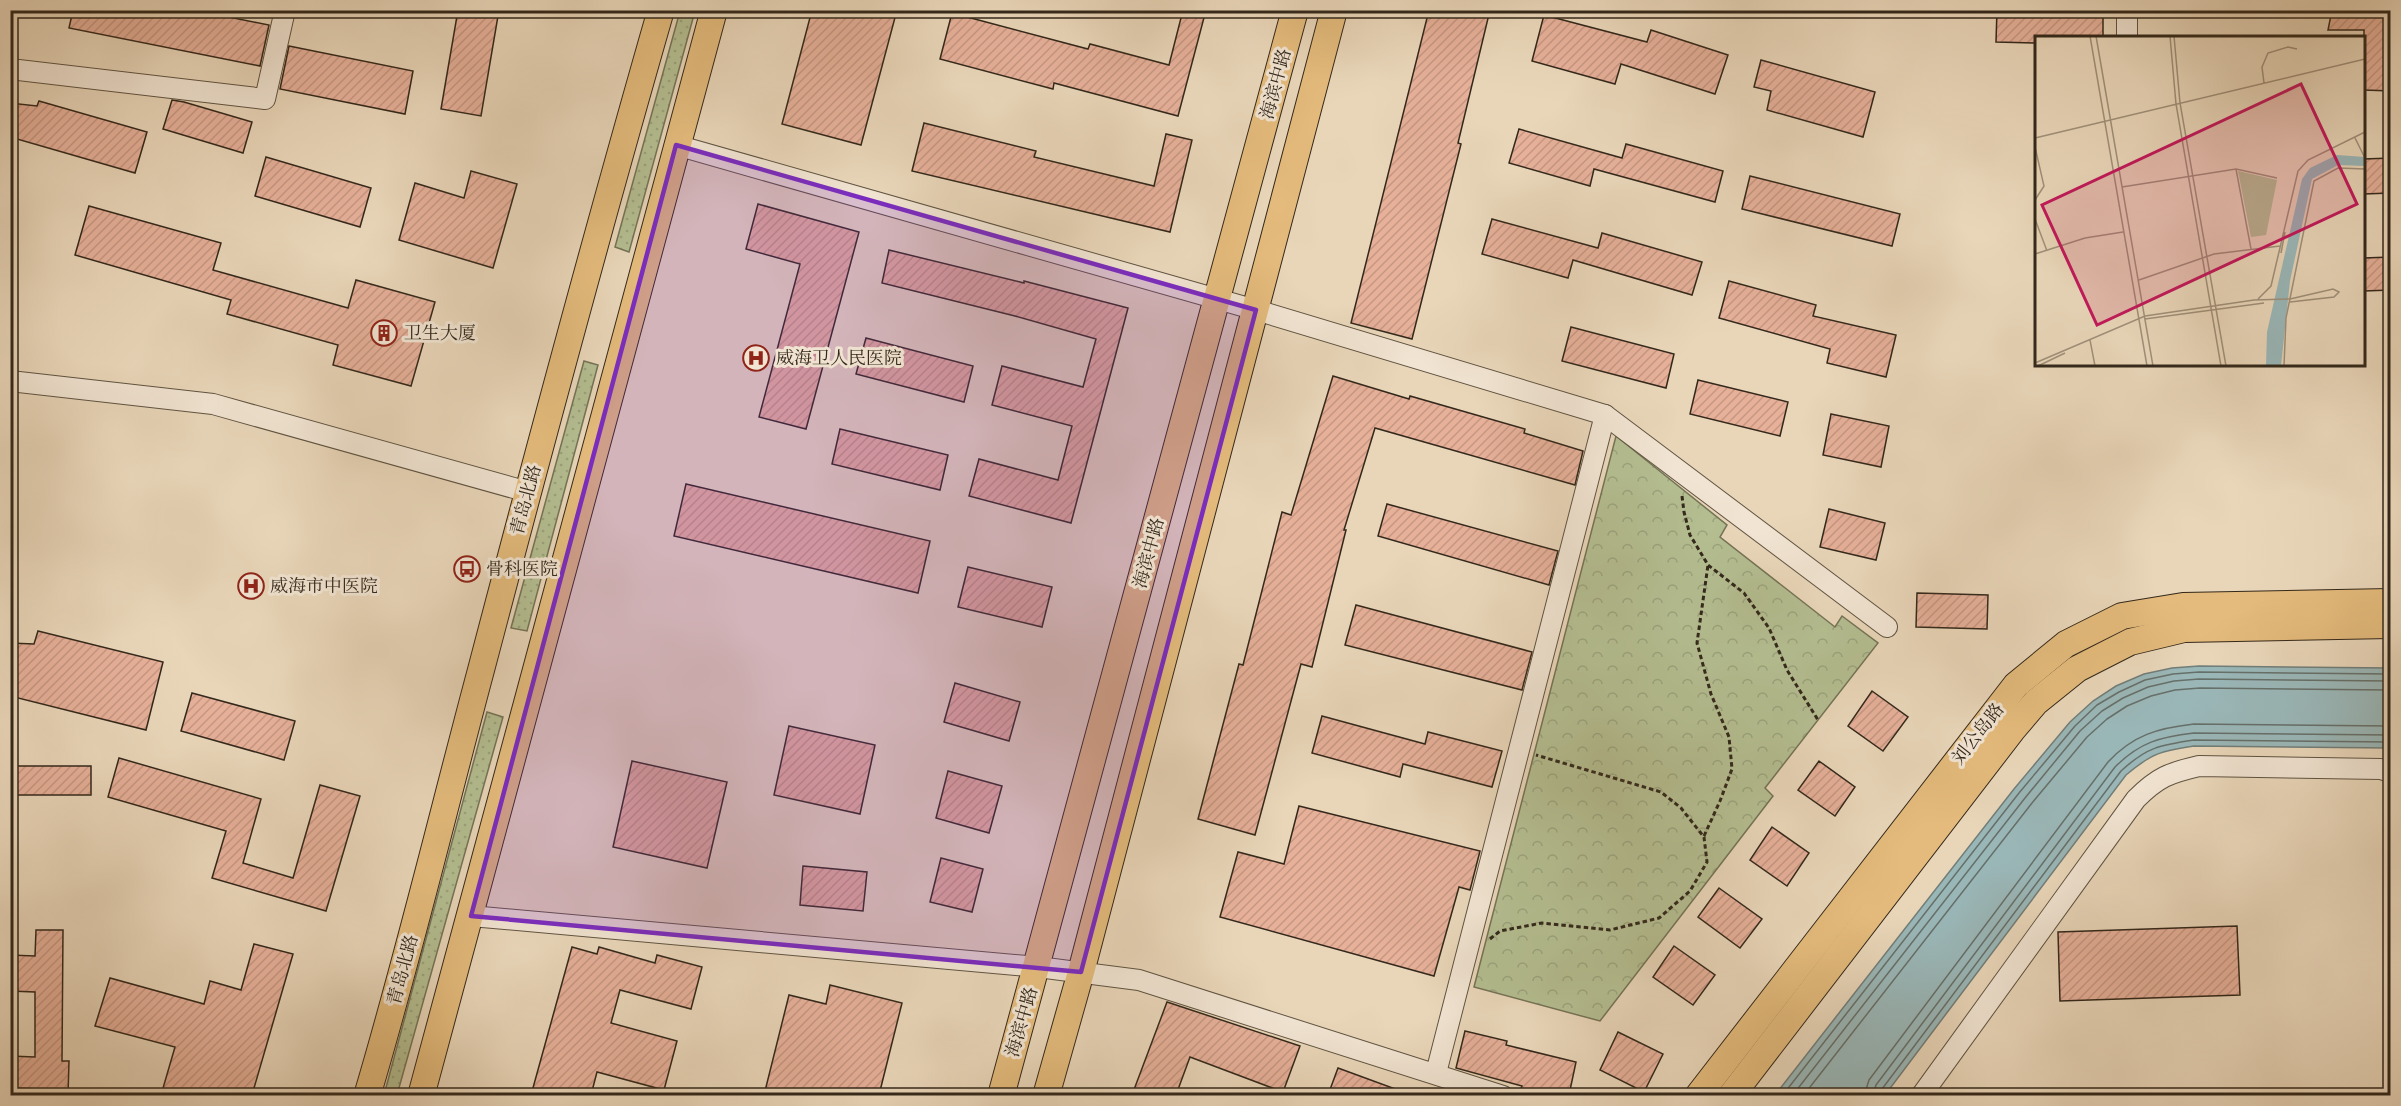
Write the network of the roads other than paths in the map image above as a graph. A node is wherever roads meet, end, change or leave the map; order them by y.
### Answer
1 (285, 10) edge
2 (661, 10) edge
3 (714, 10) edge
4 (1295, 10) edge
5 (1334, 10) edge
6 (2127, 10) edge
7 (2127, 36) edge
8 (10, 69) edge
9 (676, 145) junction
10 (1218, 299) junction
11 (1256, 310) junction
12 (10, 381) edge
13 (1605, 415) junction
14 (528, 492) junction
15 (2391, 602) edge
16 (2391, 625) edge
17 (1887, 627) dead end
18 (2391, 772) edge
19 (471, 916) junction
20 (1038, 968) junction
21 (1082, 972) junction
22 (1436, 1073) junction
23 (367, 1095) edge
24 (421, 1095) edge
25 (1001, 1095) edge
26 (1046, 1095) edge
27 (1503, 1095) edge
28 (1698, 1095) edge
29 (1731, 1095) edge
30 (1921, 1095) edge

1 - 8 street
2 - 14 main road, 青岛北路
3 - 9 main road
4 - 10 main road, 海滨中路
5 - 11 main road, 海滨中路
6 - 7 street
9 - 10 street
9 - 19 main road
10 - 11 street
10 - 20 main road, 海滨中路
11 - 13 street
11 - 21 main road, 海滨中路
12 - 14 street
13 - 17 street
13 - 22 street
14 - 23 main road, 青岛北路
15 - 28 main road, 刘公岛路
16 - 29 main road, 刘公岛路
18 - 30 street
19 - 20 street
19 - 24 main road
20 - 21 street
20 - 25 main road, 海滨中路
21 - 22 street
21 - 26 main road, 海滨中路
22 - 27 street

